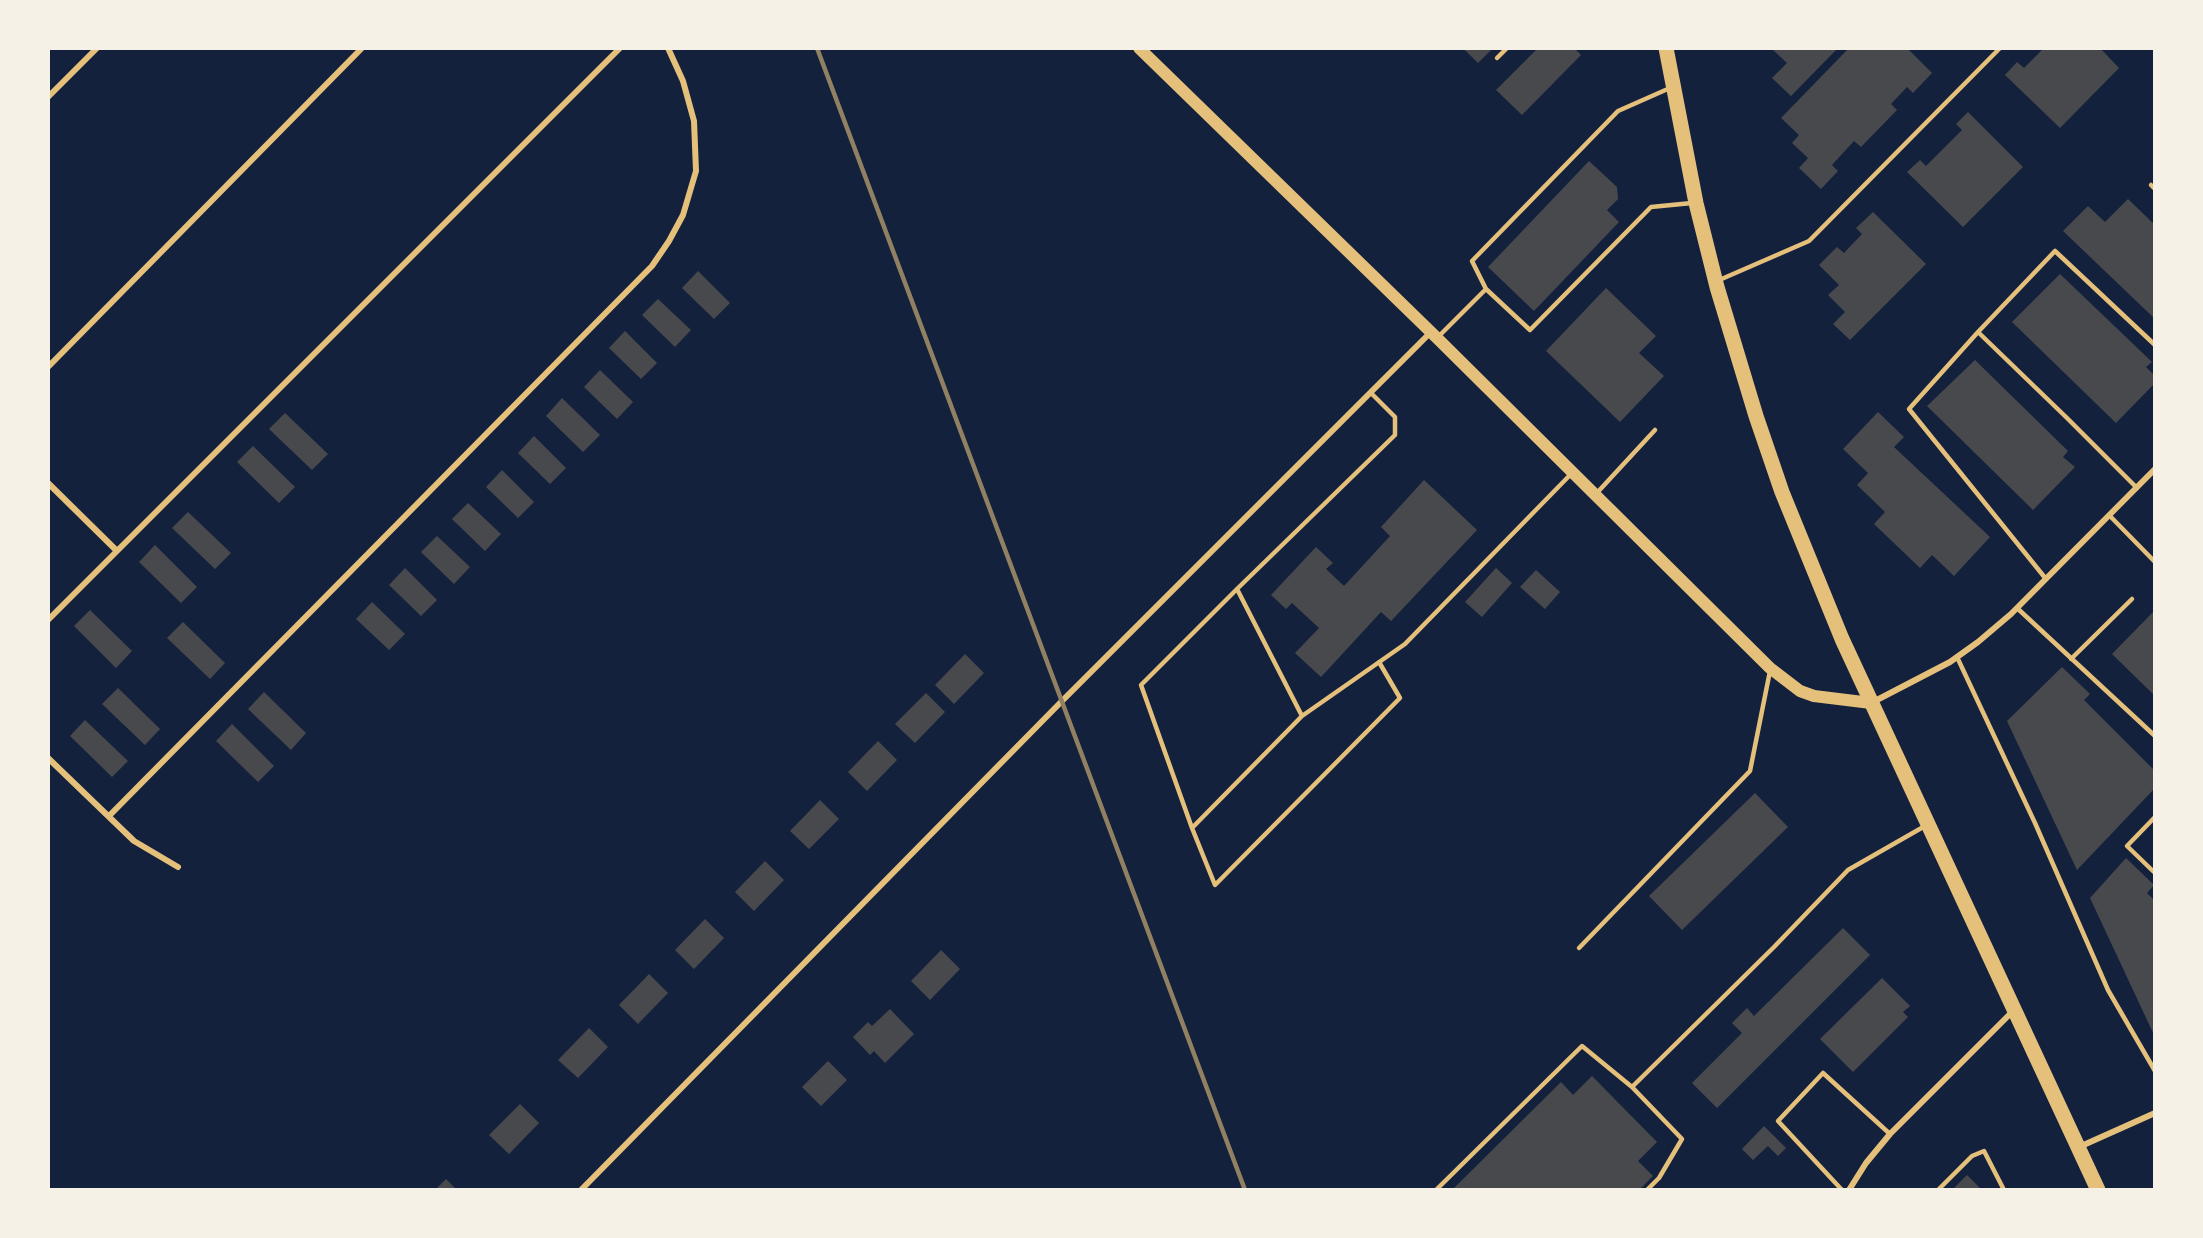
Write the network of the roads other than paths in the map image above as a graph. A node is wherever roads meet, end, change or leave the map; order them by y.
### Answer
1 (97, 48) edge
2 (362, 48) edge
3 (620, 48) edge
4 (668, 48) edge
5 (1139, 48) edge
6 (1507, 48) edge
7 (1666, 48) edge
8 (2000, 48) edge
9 (1497, 58) dead end
10 (1673, 87) junction
11 (48, 97) edge
12 (1696, 203) junction
13 (1716, 282) junction
14 (1486, 289) junction
15 (1978, 332) junction
16 (1434, 335) junction
17 (2155, 345) edge
18 (48, 367) edge
19 (1371, 393) junction
20 (1655, 430) dead end
21 (2155, 469) edge
22 (1573, 472) junction
23 (48, 483) edge
24 (2137, 488) junction
25 (1595, 495) junction
26 (2109, 515) junction
27 (116, 550) junction
28 (2155, 562) edge
29 (2046, 579) junction
30 (1237, 589) junction
31 (2132, 599) dead end
32 (2017, 608) junction
33 (48, 620) edge
34 (1957, 657) junction
35 (2071, 659) junction
36 (1379, 662) junction
37 (1770, 668) junction
38 (1871, 703) junction
39 (1302, 716) junction
40 (2155, 736) edge
41 (48, 758) edge
42 (109, 816) junction
43 (2155, 817) edge
44 (1927, 825) junction
45 (1192, 828) junction
46 (178, 867) dead end
47 (2155, 873) edge
48 (1579, 948) dead end
49 (2014, 1011) junction
50 (2155, 1071) edge
51 (1632, 1087) junction
52 (2155, 1113) edge
53 (1890, 1134) junction
54 (2078, 1147) junction
55 (581, 1190) edge
56 (1436, 1190) edge
57 (1647, 1190) edge
58 (1842, 1190) edge
59 (1849, 1190) edge
60 (1938, 1190) edge
61 (2004, 1190) edge
62 (2098, 1190) edge

1 - 11 street
2 - 18 street
3 - 27 street
4 - 42 street
5 - 16 main road
6 - 9 lane
7 - 10 main road
8 - 13 lane
10 - 12 main road
10 - 14 lane
12 - 13 main road
12 - 14 lane
13 - 38 main road
14 - 16 lane
15 - 17 lane
15 - 24 lane
15 - 29 lane
16 - 19 street
16 - 22 main road
19 - 30 lane
19 - 55 street
20 - 25 lane
21 - 24 street
22 - 25 main road
22 - 36 lane
23 - 27 street
24 - 26 street
25 - 37 main road
26 - 28 lane
26 - 29 street
27 - 33 street
29 - 32 street
30 - 39 lane
30 - 45 lane
31 - 35 lane
32 - 34 street
32 - 35 lane
34 - 38 street
34 - 50 lane
35 - 40 lane
36 - 39 lane
36 - 45 lane
37 - 38 main road
37 - 48 lane
38 - 44 main road
39 - 45 lane
41 - 42 street
42 - 46 street
43 - 47 lane
44 - 49 main road
44 - 51 lane
49 - 53 street
49 - 54 main road
51 - 56 lane
51 - 57 lane
52 - 54 street
53 - 58 lane
53 - 59 street
54 - 62 main road
60 - 61 lane

